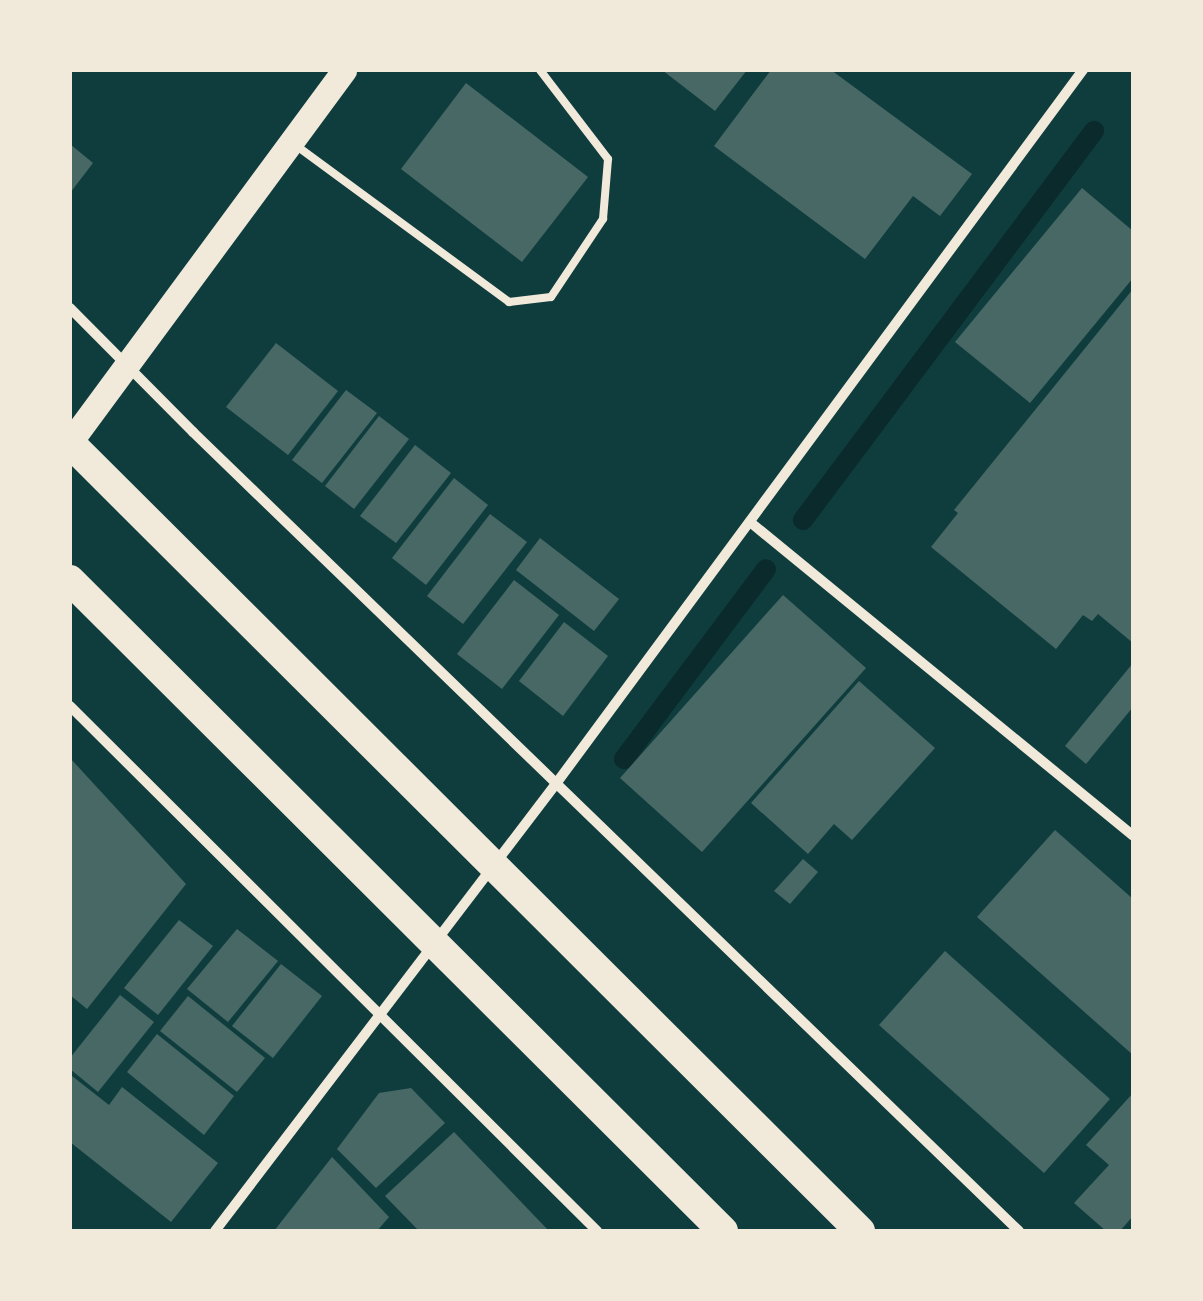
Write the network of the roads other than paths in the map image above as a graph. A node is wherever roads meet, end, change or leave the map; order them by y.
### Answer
1 (344, 70) edge
2 (540, 70) edge
3 (1082, 70) edge
4 (291, 142) junction
5 (70, 308) edge
6 (127, 364) junction
7 (70, 443) edge
8 (750, 522) junction
9 (70, 580) edge
10 (70, 706) edge
11 (558, 781) junction
12 (1133, 836) edge
13 (378, 1014) junction
14 (215, 1231) edge
15 (598, 1231) edge
16 (723, 1231) edge
17 (860, 1231) edge
18 (1019, 1231) edge

1 - 4 main road
2 - 4 lane
3 - 8 street
4 - 6 main road
5 - 6 street
6 - 7 main road
6 - 11 street
7 - 17 highway
8 - 11 street
8 - 12 street
9 - 16 highway
10 - 13 street
11 - 13 street
11 - 18 street
13 - 14 street
13 - 15 street

